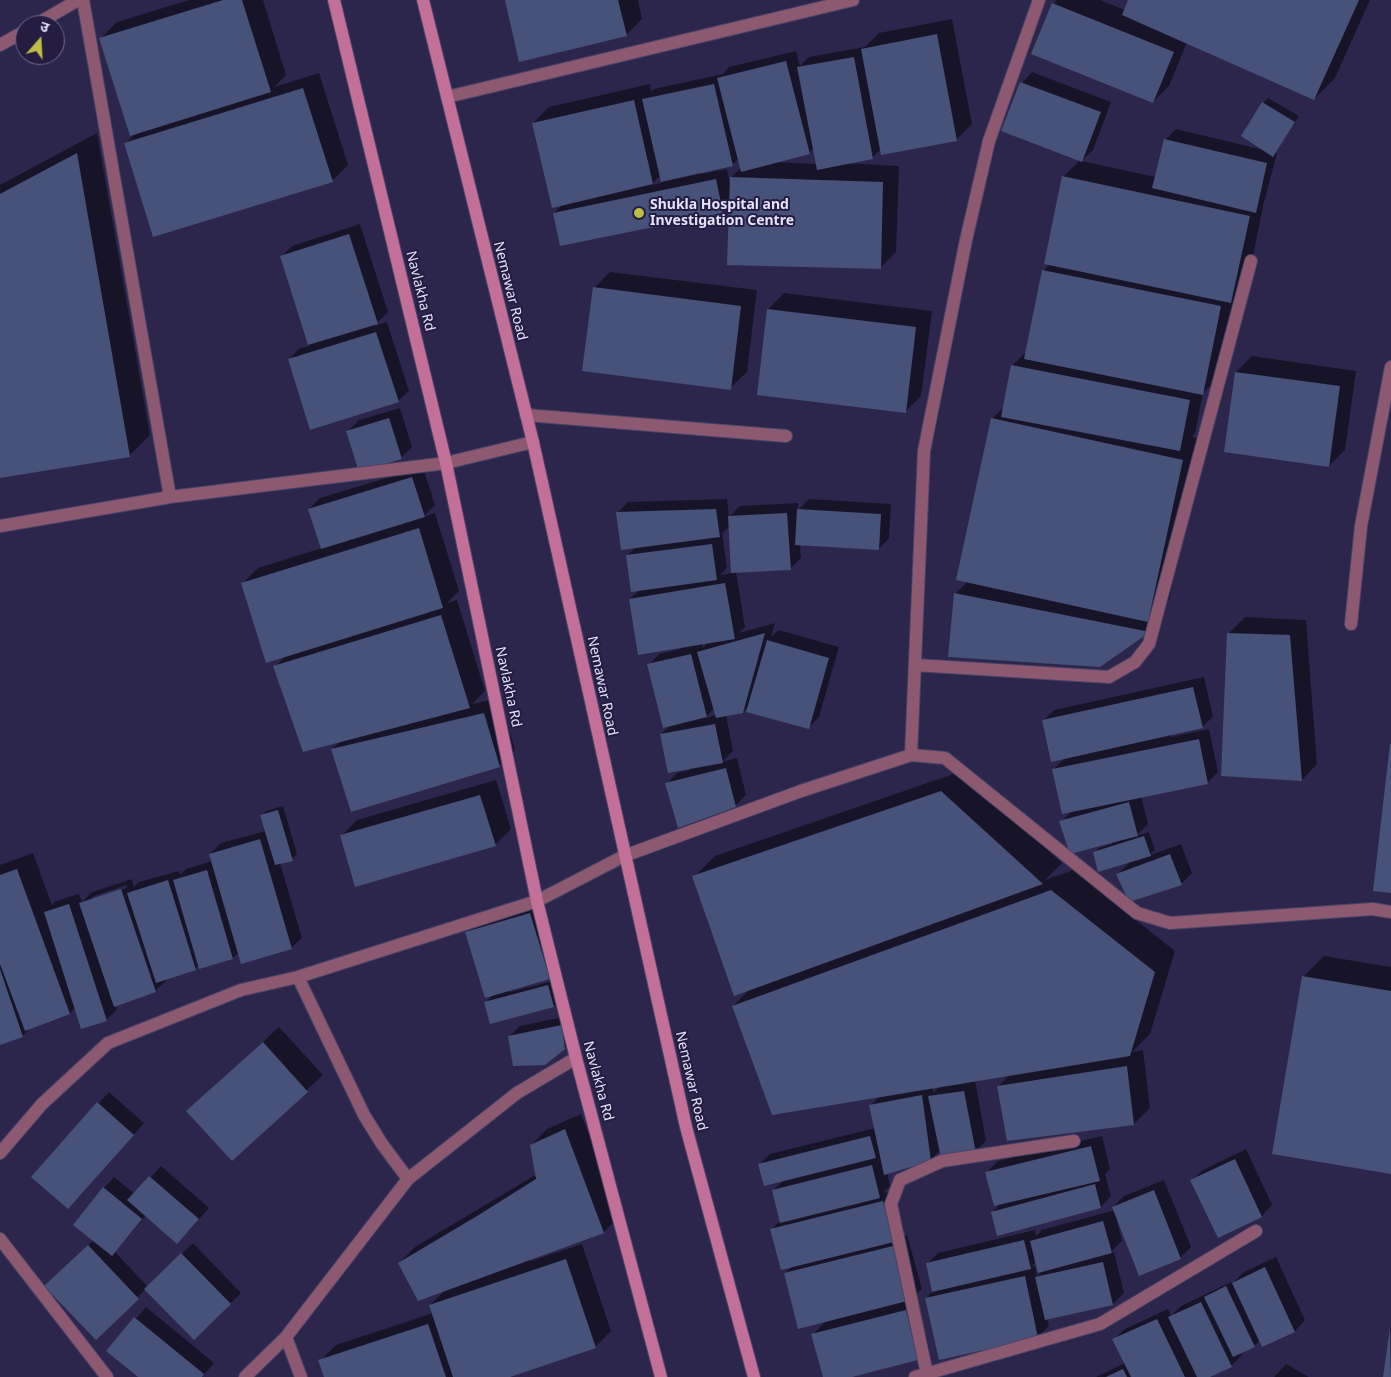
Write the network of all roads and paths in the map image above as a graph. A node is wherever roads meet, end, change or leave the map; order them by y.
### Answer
1 (78, 0) edge
2 (83, 0) edge
3 (334, 0) edge
4 (423, 0) edge
5 (853, 0) edge
6 (1039, 0) edge
7 (52, 15) edge
8 (15, 36) edge
9 (0, 45) edge
10 (447, 97) junction
11 (1251, 261) dead end
12 (1391, 367) edge
13 (526, 415) junction
14 (786, 436) dead end
15 (533, 442) junction
16 (446, 463) junction
17 (170, 497) junction
18 (0, 526) edge
19 (1351, 624) dead end
20 (915, 665) junction
21 (911, 755) junction
22 (624, 856) junction
23 (537, 901) junction
24 (1391, 912) edge
25 (298, 977) junction
26 (576, 1058) junction
27 (1074, 1141) dead end
28 (0, 1153) edge
29 (408, 1179) junction
30 (1256, 1231) dead end
31 (0, 1240) edge
32 (286, 1338) junction
33 (921, 1376) edge
34 (108, 1377) edge
35 (245, 1377) edge
36 (301, 1377) edge
37 (661, 1377) edge
38 (754, 1377) edge

1 - 7 street
2 - 17 street
3 - 16 main road, Navlakha Rd
4 - 10 main road, Nemawar Road
5 - 10 street
6 - 20 street
8 - 9 street
10 - 13 main road, Nemawar Road
11 - 20 street
12 - 19 street
13 - 14 street
13 - 15 main road, Nemawar Road
15 - 16 street
15 - 22 main road, Nemawar Road
16 - 17 street
16 - 23 main road, Navlakha Rd
17 - 18 street
20 - 21 street
21 - 22 street
21 - 24 street
22 - 23 street
22 - 38 main road, Nemawar Road
23 - 25 street
23 - 26 main road, Navlakha Rd
25 - 28 street
25 - 29 street
26 - 29 street
26 - 37 main road, Navlakha Rd
27 - 33 street
29 - 32 street
30 - 33 street
31 - 34 street
32 - 35 street
32 - 36 street

